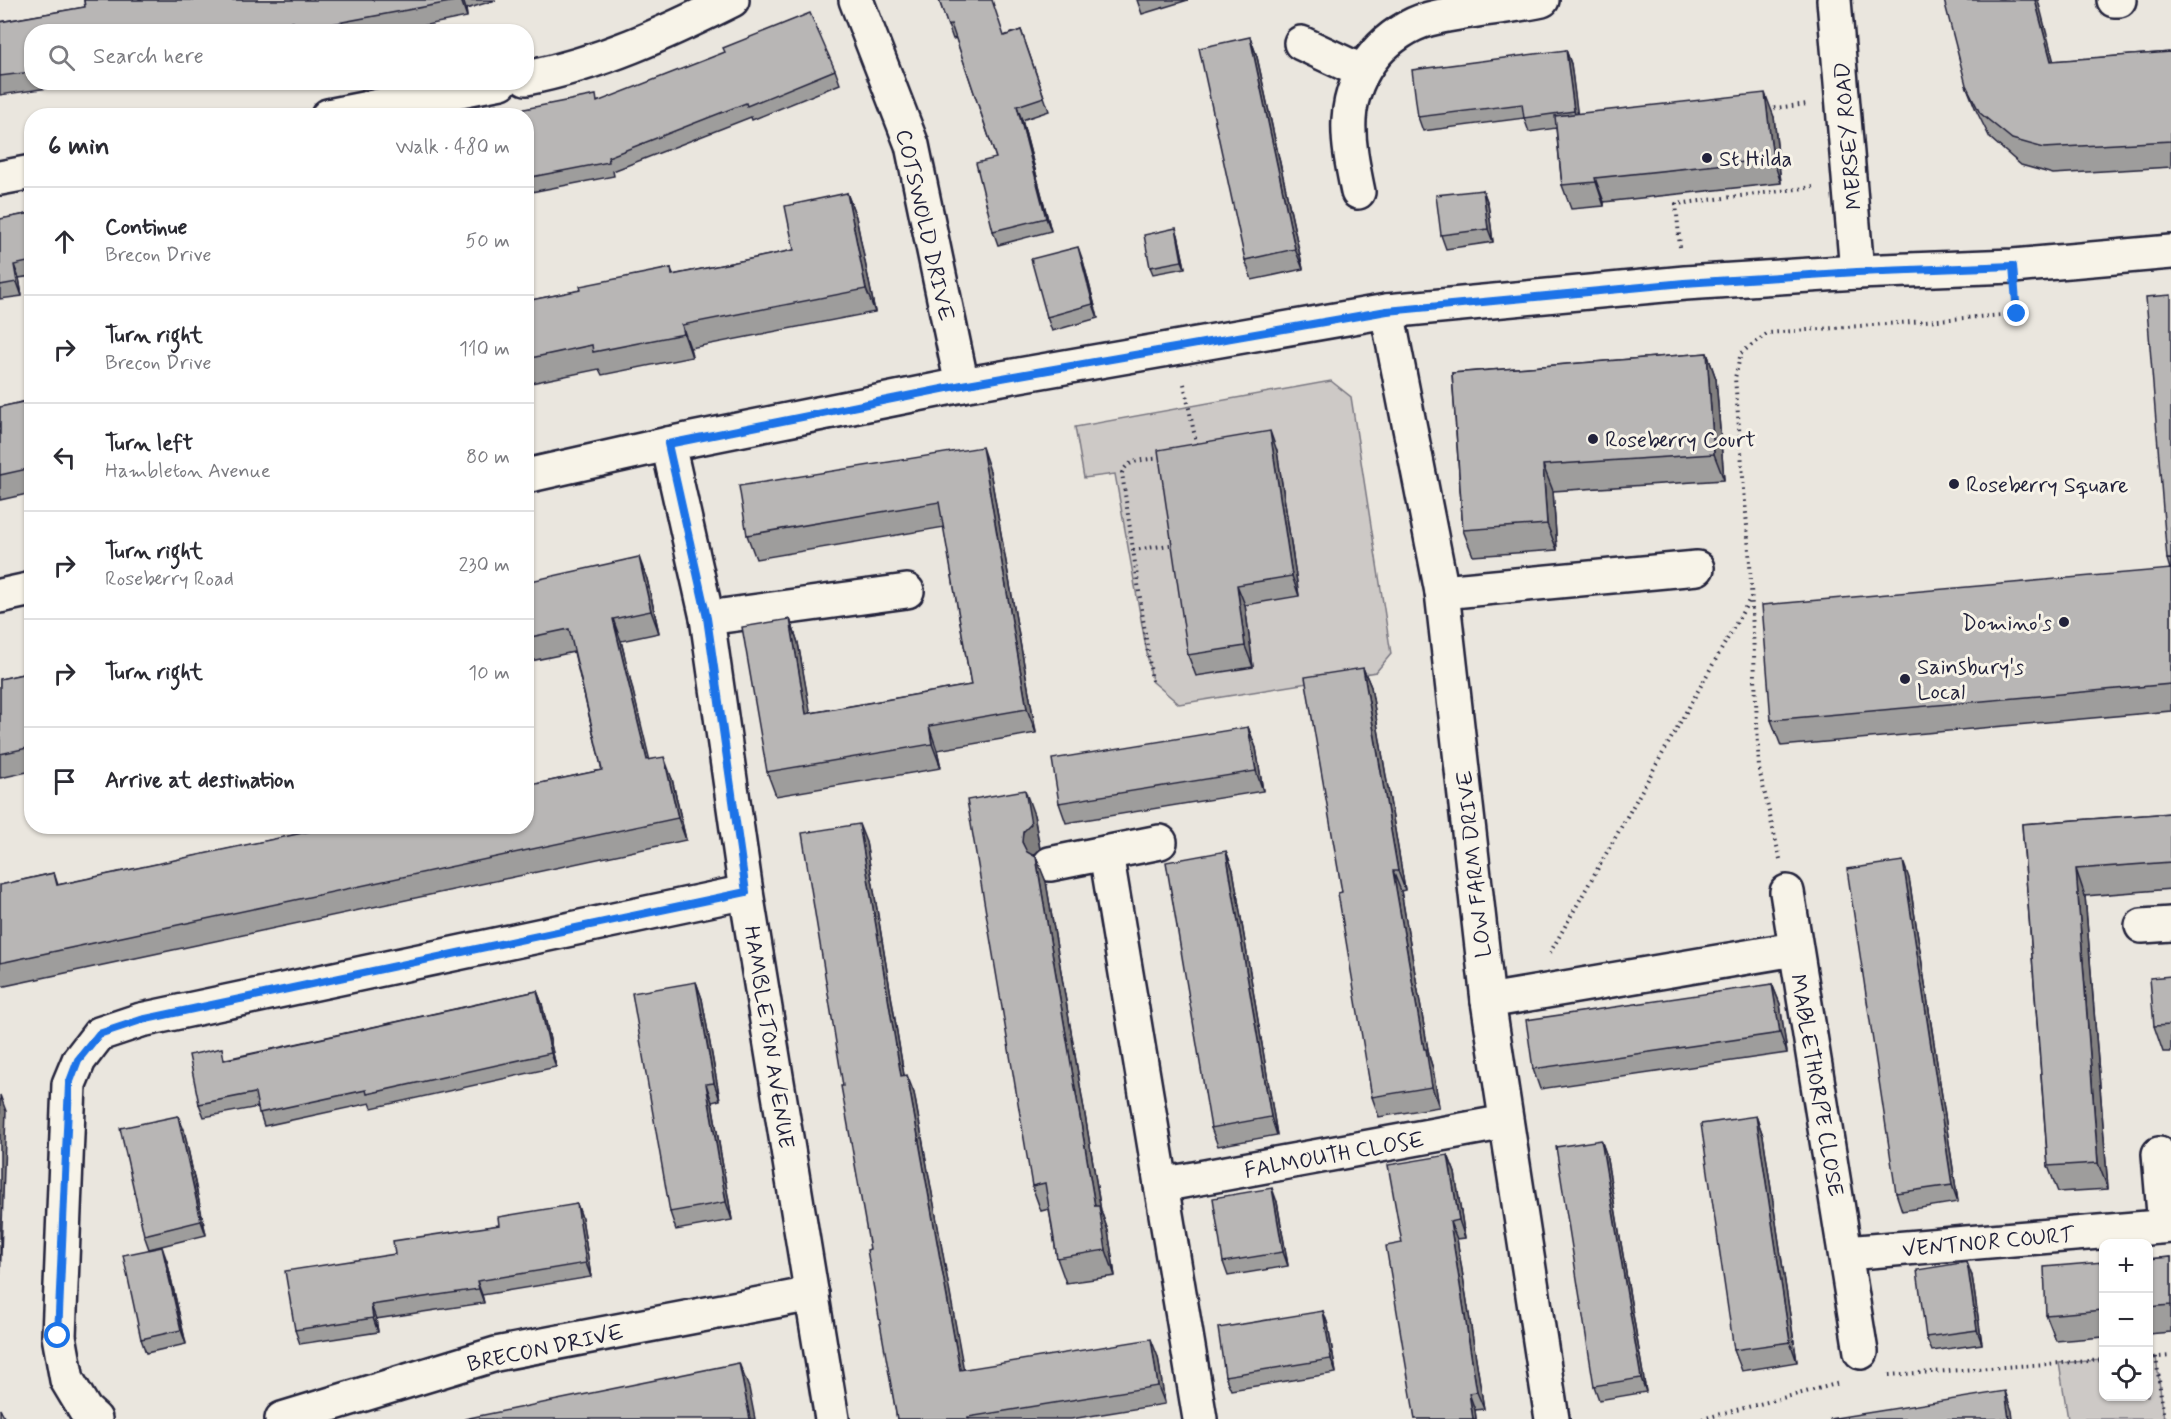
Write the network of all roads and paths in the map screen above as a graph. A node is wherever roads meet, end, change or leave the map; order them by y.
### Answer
1 (732, 0) edge
2 (856, 0) edge
3 (1542, 0) edge
4 (1834, 0) edge
5 (2114, 0) edge
6 (2119, 0) edge
7 (1301, 43) dead end
8 (1361, 71) junction
9 (534, 76) edge
10 (460, 90) edge
11 (1845, 100) junction
12 (369, 108) edge
13 (1759, 110) edge
14 (24, 174) edge
15 (0, 178) edge
16 (1851, 182) junction
17 (1358, 192) dead end
18 (2171, 252) edge
19 (2013, 266) junction
20 (1857, 272) junction
21 (1684, 283) junction
22 (1387, 311) junction
23 (1176, 348) junction
24 (962, 385) junction
25 (668, 444) junction
26 (1197, 451) edge
27 (1171, 457) edge
28 (534, 474) edge
29 (1177, 544) edge
30 (1133, 550) junction
31 (1697, 568) dead end
32 (24, 591) edge
33 (907, 591) dead end
34 (1443, 592) junction
35 (0, 596) edge
36 (1751, 597) junction
37 (707, 618) junction
38 (1152, 681) dead end
39 (1160, 842) dead end
40 (1106, 853) junction
41 (1050, 864) dead end
42 (746, 892) junction
43 (1787, 892) joint
44 (1795, 949) junction
45 (1523, 994) junction
46 (1488, 1000) junction
47 (1506, 1122) junction
48 (2159, 1154) dead end
49 (1161, 1185) junction
50 (2168, 1226) edge
51 (1846, 1253) junction
52 (812, 1294) junction
53 (2171, 1356) edge
54 (2153, 1357) edge
55 (2156, 1357) junction
56 (2099, 1360) edge
57 (1862, 1364) junction
58 (95, 1419) edge
59 (282, 1419) edge
60 (832, 1419) edge
61 (1200, 1419) edge
62 (1552, 1419) edge
63 (1702, 1419) edge
64 (2164, 1419) edge

1 - 9 street
2 - 24 street, COTSWOLD DRIVE
3 - 8 street
4 - 11 street, MERSEY ROAD
5 - 6 street
7 - 8 street
8 - 17 street
10 - 12 street
11 - 13 path
11 - 16 street, MERSEY ROAD
14 - 15 street
16 - 20 street, MERSEY ROAD
16 - 21 path
18 - 19 street
19 - 20 street
19 - 36 path
20 - 21 street
21 - 22 street
22 - 23 street
22 - 34 street, LOW FARM DRIVE
23 - 24 street
23 - 26 path
24 - 25 street
25 - 28 street
25 - 37 street, HAMBLETON AVENUE
27 - 30 path
29 - 30 path
30 - 38 path
31 - 34 street
32 - 35 street
33 - 37 street
34 - 46 street, LOW FARM DRIVE
36 - 43 path
36 - 45 path
37 - 42 street, HAMBLETON AVENUE
39 - 40 street
40 - 41 street
40 - 49 street
42 - 52 street, HAMBLETON AVENUE
42 - 58 street
43 - 44 street
44 - 45 street, MABLETHORPE CLOSE
44 - 51 street, MABLETHORPE CLOSE
45 - 46 street, MABLETHORPE CLOSE
46 - 47 street, LOW FARM DRIVE
47 - 49 street, FALMOUTH CLOSE
47 - 62 street, LOW FARM DRIVE
48 - 50 street, VENTNOR COURT
49 - 61 street
50 - 51 street, VENTNOR COURT
51 - 57 street, MABLETHORPE CLOSE
52 - 59 street, BRECON DRIVE
52 - 60 street, HAMBLETON AVENUE
53 - 55 path
54 - 55 path
55 - 64 path
56 - 57 path
57 - 63 path

